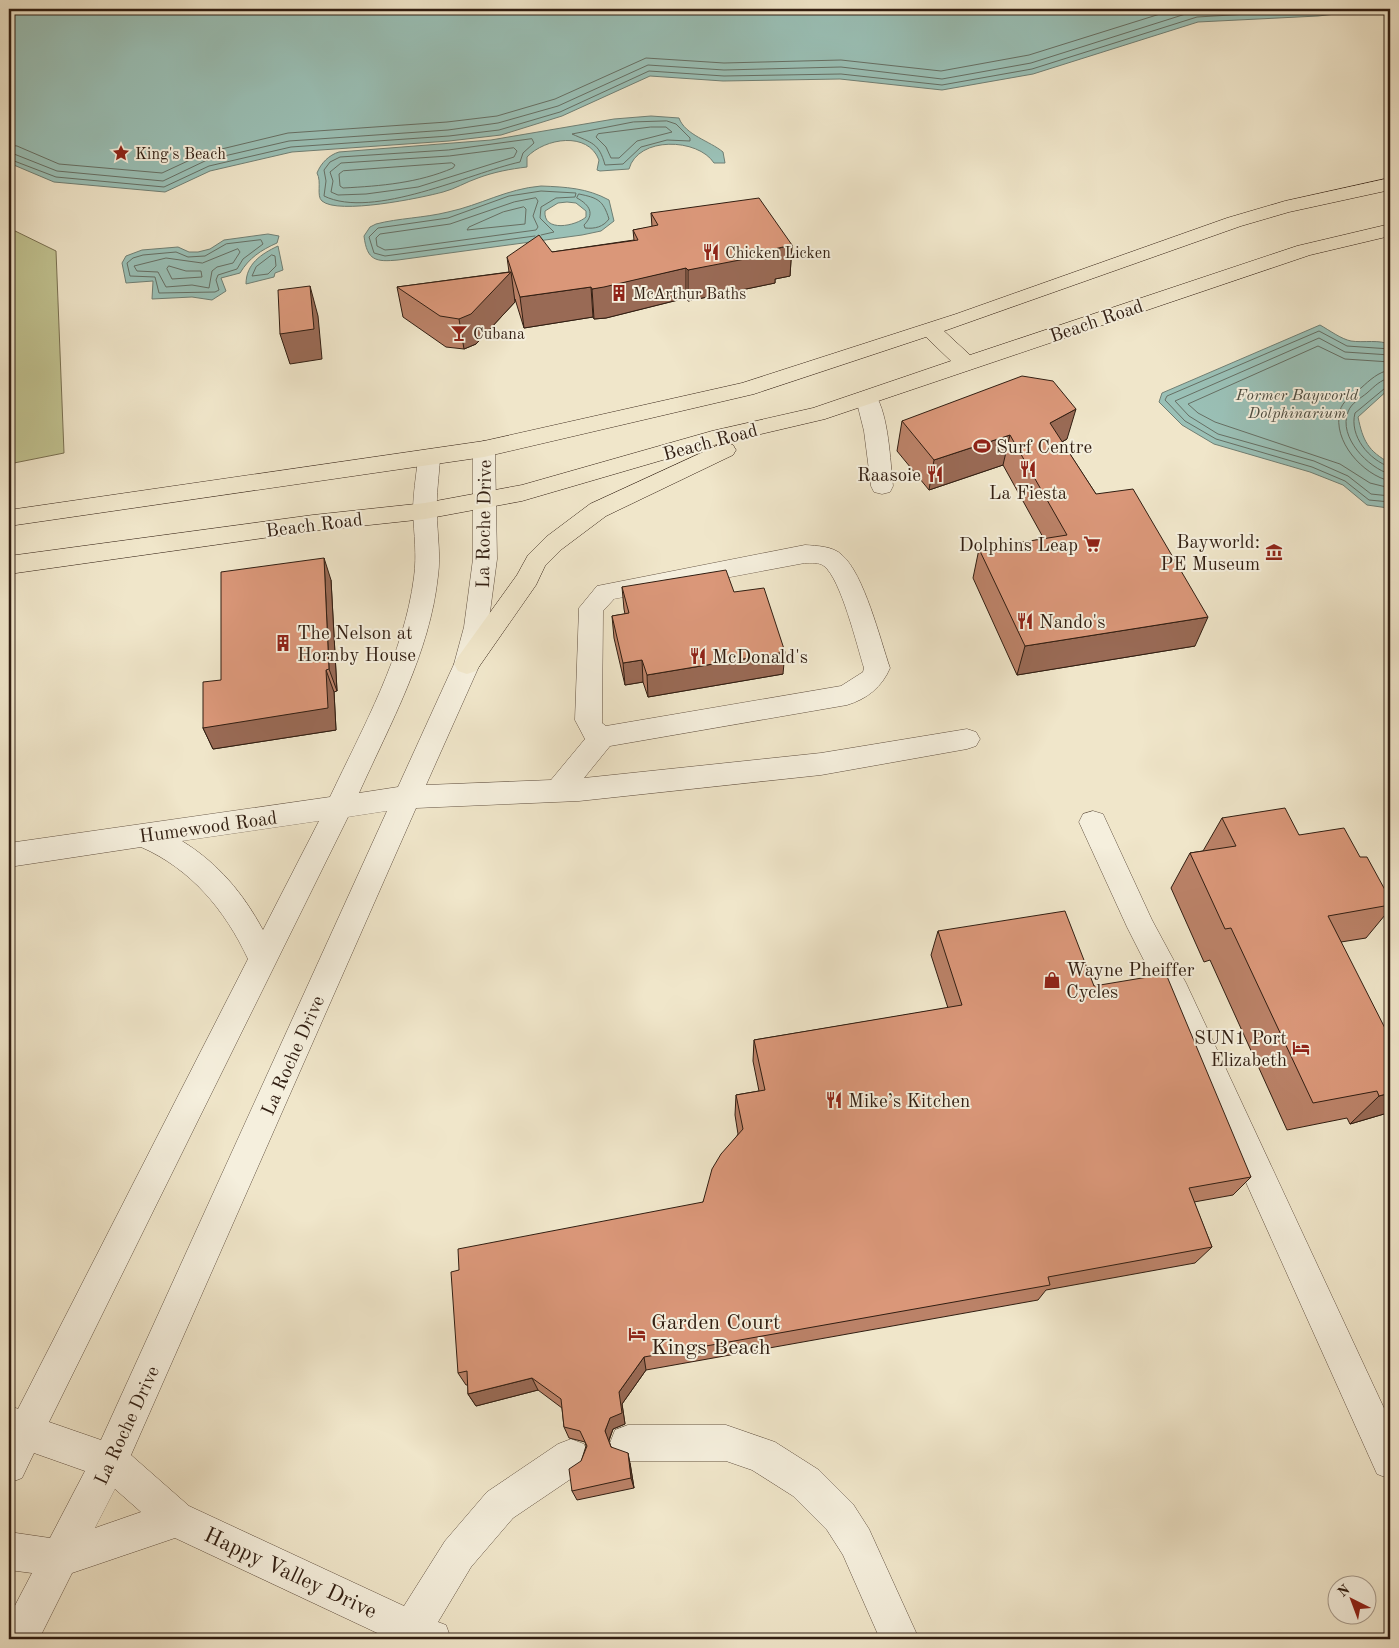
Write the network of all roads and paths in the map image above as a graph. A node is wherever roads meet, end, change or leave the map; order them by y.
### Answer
1 (1390, 184) edge
2 (1390, 230) edge
3 (930, 329) junction
4 (967, 364) junction
5 (867, 399) junction
6 (818, 414) junction
7 (484, 449) junction
8 (429, 459) junction
9 (882, 486) dead end
10 (483, 500) junction
11 (425, 511) junction
12 (9, 518) edge
13 (9, 565) edge
14 (467, 664) junction
15 (602, 737) junction
16 (967, 739) dead end
17 (558, 790) junction
18 (408, 797) junction
19 (339, 808) junction
20 (1093, 822) dead end
21 (141, 836) junction
22 (9, 855) edge
23 (263, 960) junction
24 (18, 1427) edge
25 (628, 1443) dead end
26 (571, 1457) edge
27 (110, 1461) junction
28 (1390, 1461) edge
29 (9, 1465) edge
30 (176, 1519) junction
31 (9, 1551) edge
32 (62, 1558) junction
33 (422, 1634) edge
34 (18, 1639) edge
35 (900, 1639) edge

1 - 3 main road
2 - 4 main road, Beach Road
3 - 4 main road
3 - 7 main road
4 - 5 main road, Beach Road
5 - 6 main road, Beach Road
5 - 9 street
6 - 10 main road, Beach Road
6 - 14 main road
7 - 8 main road
7 - 10 street, La Roche Drive
8 - 11 street
8 - 12 main road
10 - 11 main road, Beach Road
10 - 14 street, La Roche Drive
11 - 13 main road, Beach Road
11 - 19 street
14 - 18 street, La Roche Drive
15 - 15 street
15 - 17 street
16 - 17 street, Humewood Road
17 - 18 street, Humewood Road
18 - 19 street, Humewood Road
18 - 27 street, La Roche Drive
19 - 21 street, Humewood Road
19 - 23 street
20 - 28 street
21 - 22 street, Humewood Road
21 - 23 street
23 - 24 street
24 - 27 street, Happy Valley Drive
24 - 29 street
25 - 35 street
26 - 33 street
27 - 30 street, Happy Valley Drive
27 - 32 street, La Roche Drive
30 - 32 street
30 - 33 street, Happy Valley Drive
31 - 32 street
32 - 34 street, La Roche Drive

